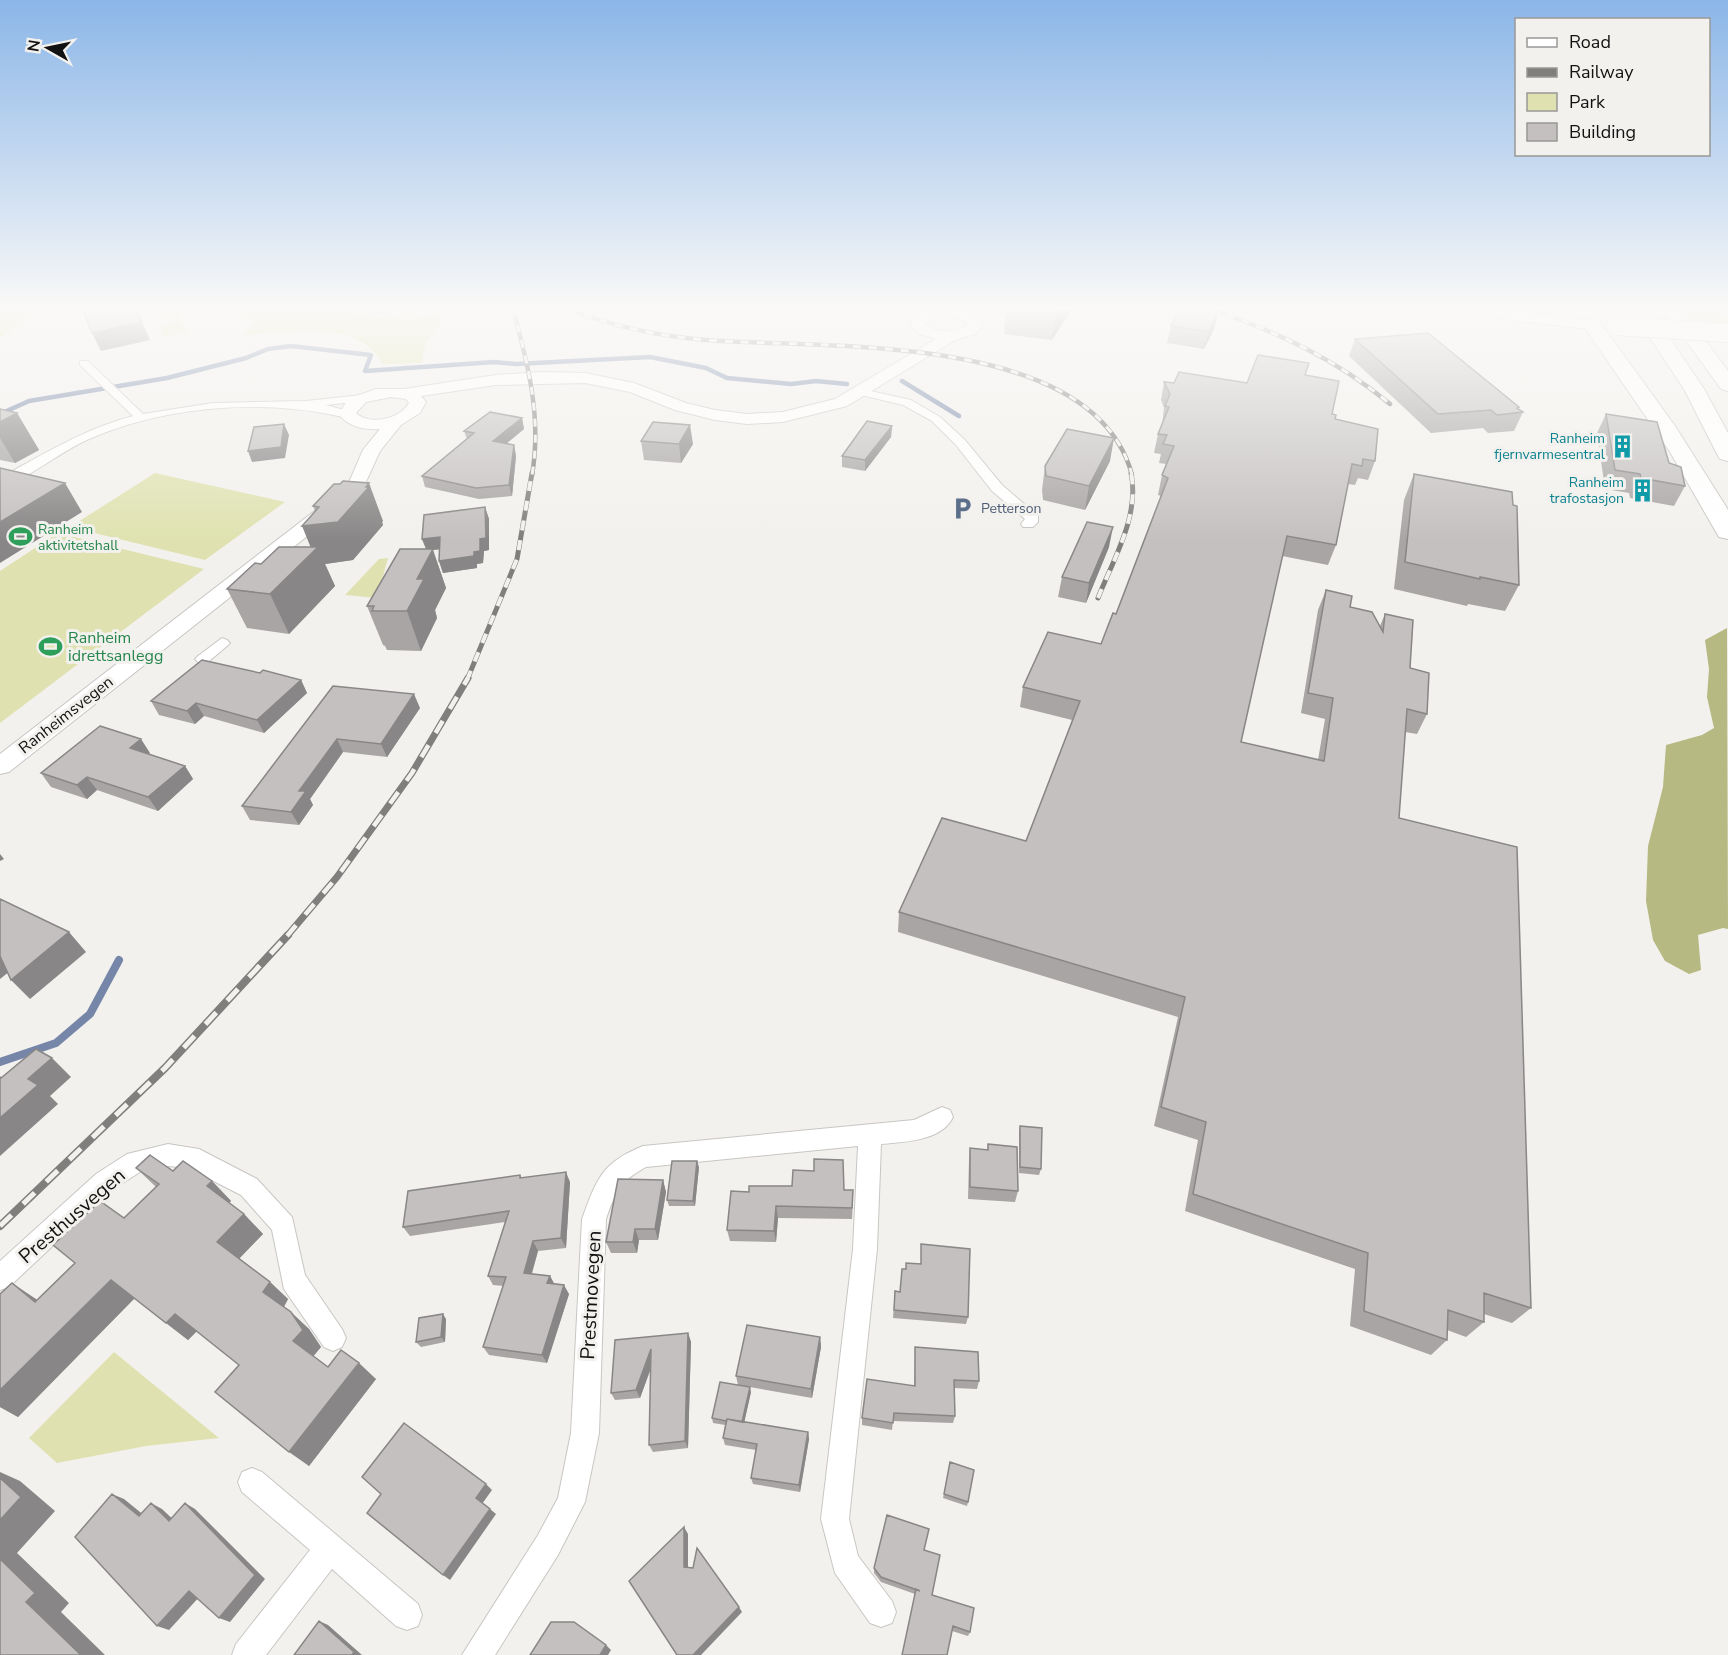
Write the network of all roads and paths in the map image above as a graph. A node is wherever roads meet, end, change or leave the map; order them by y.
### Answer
1 (108, 386) edge
2 (453, 386) edge
3 (473, 386) edge
4 (625, 386) edge
5 (870, 386) edge
6 (1636, 386) edge
7 (1692, 386) edge
8 (863, 391) junction
9 (406, 393) junction
10 (362, 398) junction
11 (257, 404) junction
12 (417, 406) junction
13 (141, 417) junction
14 (354, 418) junction
15 (396, 420) junction
16 (372, 450) junction
17 (1728, 454) edge
18 (0, 483) edge
19 (1028, 524) dead end
20 (1728, 532) edge
21 (222, 643) dead end
22 (203, 658) edge
23 (0, 766) edge
24 (942, 1117) dead end
25 (870, 1135) junction
26 (0, 1278) edge
27 (333, 1338) dead end
28 (252, 1482) dead end
29 (329, 1549) junction
30 (881, 1612) dead end
31 (407, 1615) dead end
32 (247, 1655) edge
33 (477, 1655) edge

1 - 13 street
2 - 9 street
3 - 12 street
4 - 8 street
5 - 8 street
6 - 20 highway
7 - 17 highway
8 - 19 street
9 - 10 street
9 - 12 street
10 - 11 street
10 - 14 street
11 - 13 street
11 - 14 street
12 - 15 street
13 - 18 street
14 - 15 street
14 - 16 street
15 - 16 street, Ranheimsvegen
16 - 23 street, Ranheimsvegen
21 - 22 street
24 - 25 street, Prestmovegen
25 - 30 street
25 - 33 street, Prestmovegen
26 - 27 street, Presthusvegen
28 - 29 street
29 - 31 street
29 - 32 street

